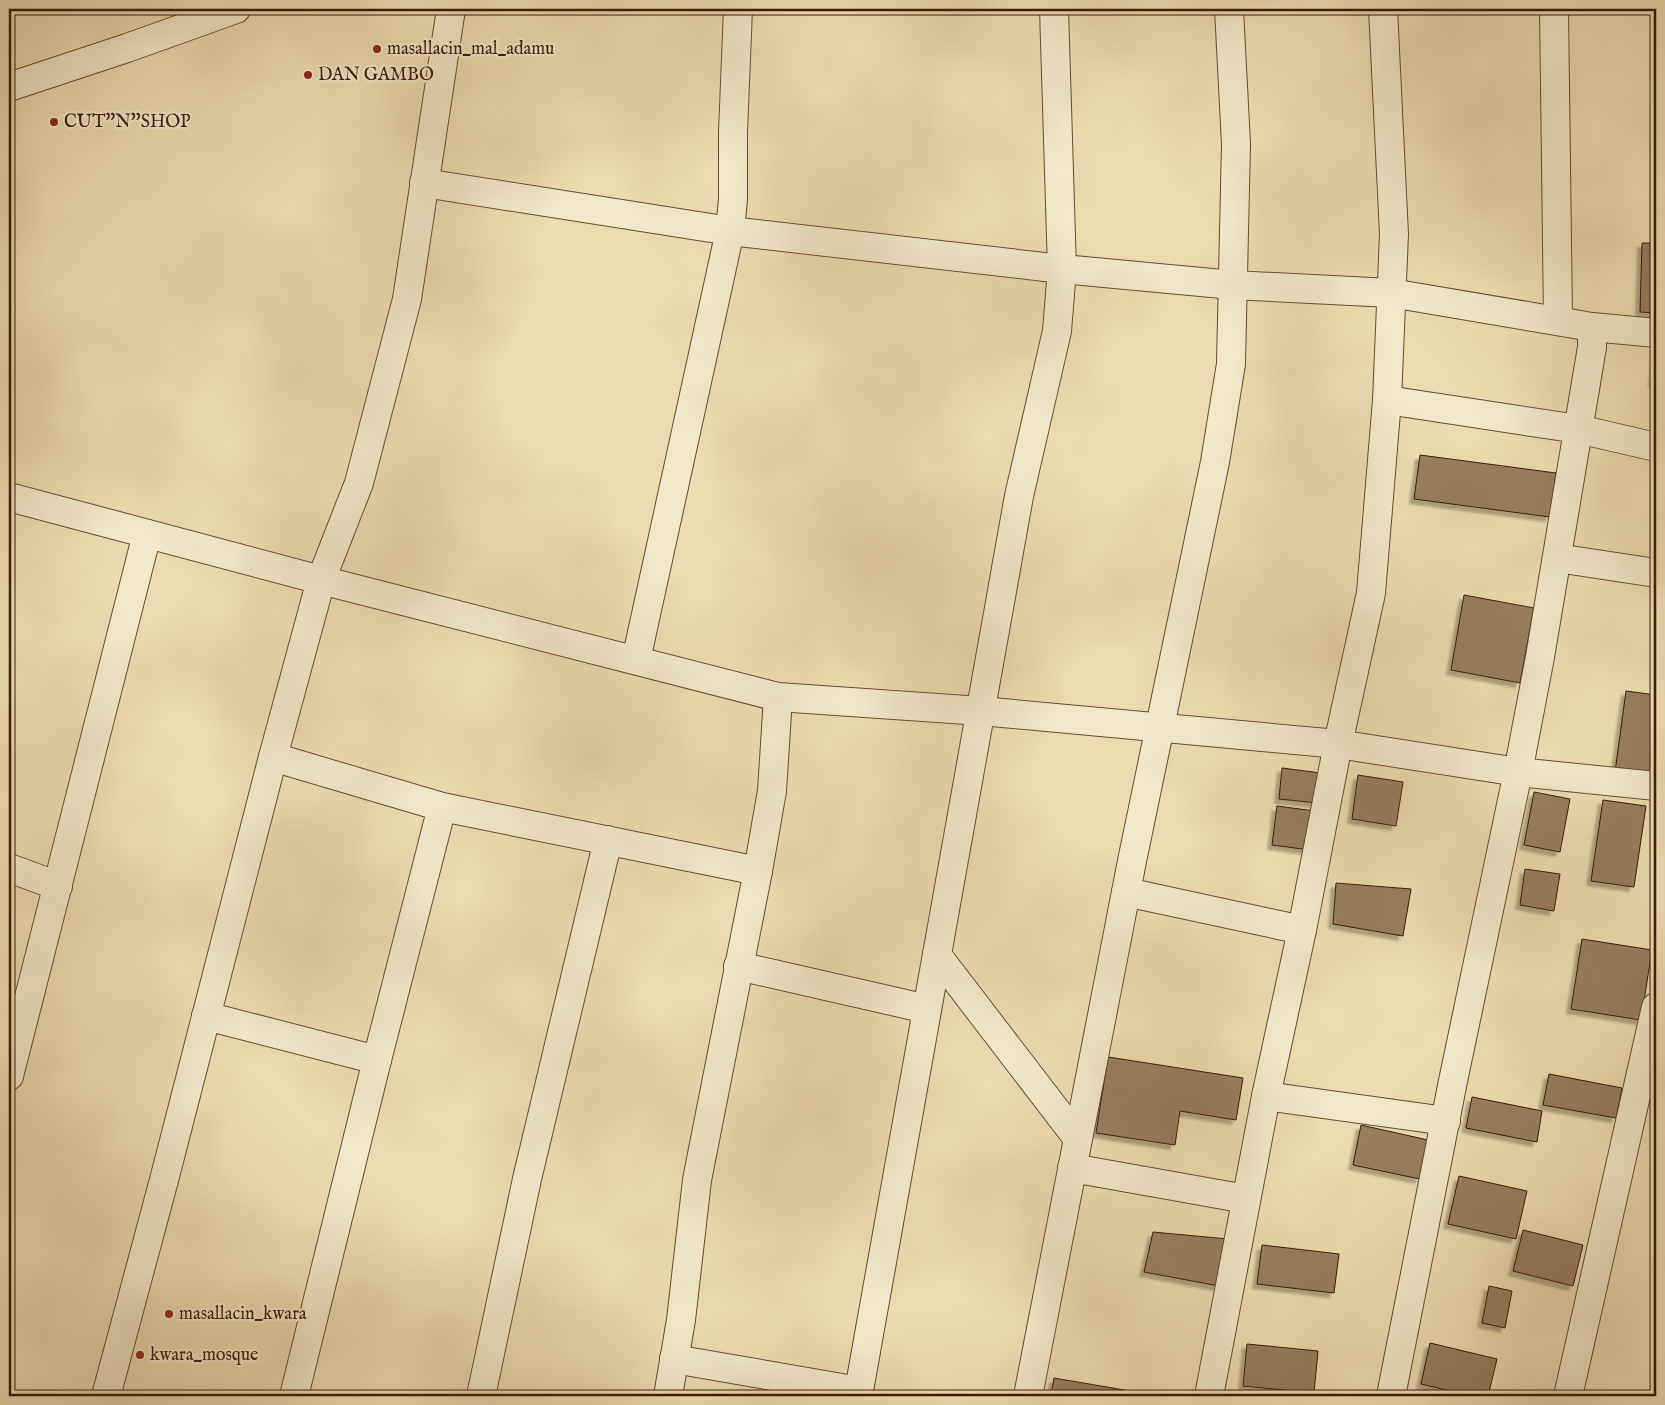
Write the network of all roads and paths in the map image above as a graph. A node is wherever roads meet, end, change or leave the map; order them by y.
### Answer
1 (236, 9) edge
2 (452, 9) edge
3 (738, 9) edge
4 (1054, 9) edge
5 (1229, 9) edge
6 (1383, 9) edge
7 (1554, 9) edge
8 (9, 87) edge
9 (424, 183) junction
10 (730, 230) junction
11 (1062, 268) junction
12 (1233, 285) junction
13 (1392, 293) junction
14 (1558, 320) junction
15 (1592, 327) junction
16 (1656, 333) edge
17 (1387, 400) junction
18 (1578, 429) junction
19 (1656, 447) edge
20 (9, 497) edge
21 (147, 534) junction
22 (1556, 558) junction
23 (1656, 573) edge
24 (322, 580) junction
25 (636, 660) junction
26 (778, 697) junction
27 (981, 711) junction
28 (1160, 727) junction
29 (1338, 744) junction
30 (273, 757) junction
31 (1518, 772) junction
32 (1656, 786) edge
33 (442, 807) junction
34 (608, 840) junction
35 (9, 868) edge
36 (758, 871) junction
37 (58, 886) junction
38 (1126, 892) junction
39 (1302, 930) junction
40 (937, 955) junction
41 (738, 966) junction
42 (1656, 1006) edge
43 (927, 1009) junction
44 (206, 1016) junction
45 (13, 1046) edge
46 (377, 1060) junction
47 (9, 1076) edge
48 (1266, 1096) junction
49 (1446, 1120) junction
50 (1078, 1139) junction
51 (1072, 1168) junction
52 (1246, 1199) junction
53 (674, 1359) junction
54 (858, 1394) edge
55 (106, 1396) edge
56 (294, 1396) edge
57 (481, 1396) edge
58 (668, 1396) edge
59 (1028, 1396) edge
60 (1209, 1396) edge
61 (1391, 1396) edge
62 (1568, 1396) edge

1 - 8 street
2 - 9 street
3 - 10 street
4 - 11 street
5 - 12 street
6 - 13 street
7 - 14 street
9 - 10 street
9 - 24 street
10 - 11 street
10 - 25 street
11 - 12 street
11 - 27 street
12 - 13 street
12 - 28 street
13 - 14 street
13 - 17 street
14 - 15 street
15 - 16 street
15 - 18 street
17 - 18 street
17 - 29 street
18 - 19 street
18 - 22 street
20 - 21 street
21 - 24 street
21 - 37 street
22 - 23 street
22 - 31 street
24 - 25 street
24 - 30 street
25 - 26 street
26 - 27 street
26 - 36 street
27 - 28 street
27 - 40 street
28 - 29 street
28 - 38 street
29 - 31 street
29 - 39 street
30 - 33 street
30 - 44 street
31 - 32 street
31 - 49 street
33 - 34 street
33 - 46 street
34 - 36 street
34 - 57 street
35 - 37 street
36 - 41 street
37 - 45 street
38 - 39 street
38 - 50 street
39 - 48 street
40 - 43 street
40 - 50 street
41 - 43 street
41 - 53 street
42 - 62 street
43 - 54 street
44 - 46 street
44 - 55 street
45 - 47 street
46 - 56 street
48 - 49 street
48 - 52 street
49 - 61 street
50 - 51 street
51 - 52 street
51 - 59 street
52 - 60 street
53 - 54 street
53 - 58 street

